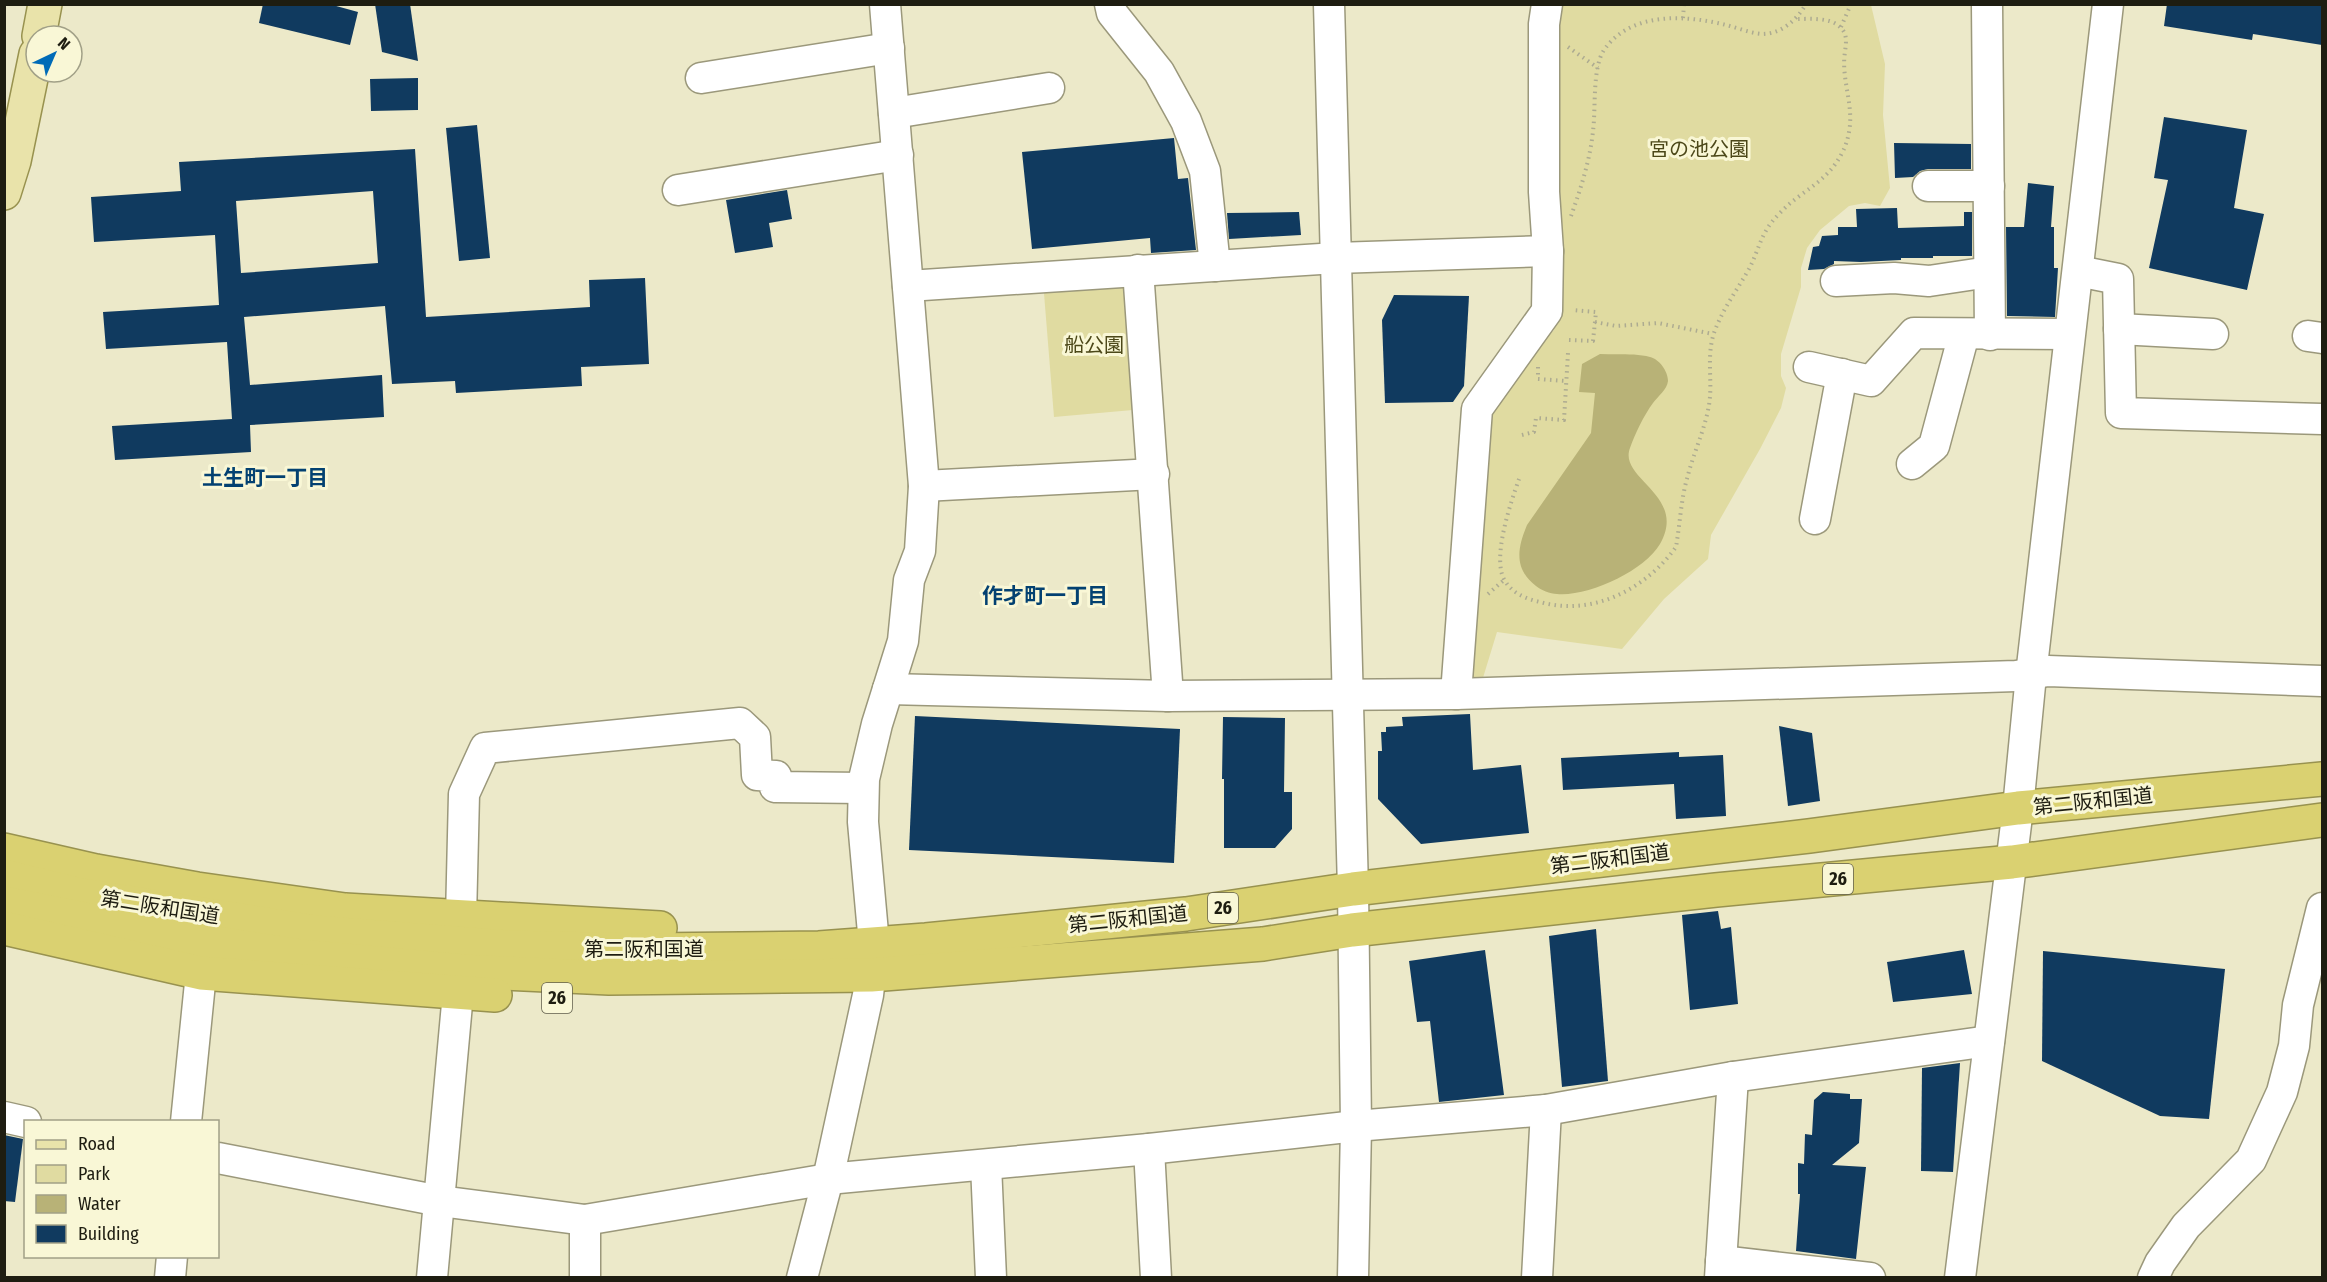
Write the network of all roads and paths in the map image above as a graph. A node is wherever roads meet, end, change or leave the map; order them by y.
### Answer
1 (45, 4) edge
2 (885, 4) edge
3 (1110, 4) edge
4 (1329, 4) edge
5 (1547, 4) edge
6 (1684, 4) edge
7 (1806, 4) edge
8 (1851, 4) edge
9 (1988, 4) edge
10 (2108, 4) edge
11 (1683, 18) junction
12 (1796, 19) junction
13 (41, 24) edge
14 (1840, 27) junction
15 (1544, 41) junction
16 (889, 48) junction
17 (1598, 68) junction
18 (700, 78) dead end
19 (30, 84) edge
20 (1049, 88) dead end
21 (894, 113) junction
22 (898, 155) junction
23 (1928, 186) dead end
24 (1989, 186) junction
25 (678, 190) dead end
26 (4, 193) edge
27 (1570, 218) dead end
28 (1548, 251) junction
29 (1336, 258) junction
30 (1215, 266) junction
31 (1138, 270) junction
32 (2078, 271) junction
33 (1989, 272) junction
34 (1836, 281) dead end
35 (908, 286) junction
36 (1571, 310) dead end
37 (1595, 322) junction
38 (2119, 329) junction
39 (1713, 334) junction
40 (1977, 334) junction
41 (2069, 334) junction
42 (2213, 334) dead end
43 (1569, 340) dead end
44 (1568, 353) dead end
45 (1539, 360) dead end
46 (1809, 367) dead end
47 (1842, 374) junction
48 (1567, 381) junction
49 (2322, 419) edge
50 (1522, 435) dead end
51 (1912, 464) dead end
52 (1154, 474) junction
53 (1519, 479) dead end
54 (924, 486) junction
55 (1815, 519) dead end
56 (2031, 675) junction
57 (2322, 681) edge
58 (888, 689) junction
59 (1347, 694) junction
60 (1456, 694) junction
61 (1168, 696) junction
62 (2322, 779) edge
63 (864, 788) junction
64 (2018, 808) junction
65 (2322, 820) edge
66 (4, 850) edge
67 (2012, 862) junction
68 (4, 876) edge
69 (1353, 889) junction
70 (4, 903) edge
71 (2322, 908) edge
72 (461, 918) junction
73 (4, 928) edge
74 (1352, 930) junction
75 (871, 960) junction
76 (819, 962) junction
77 (201, 973) junction
78 (458, 993) junction
79 (2310, 1012) edge
80 (1989, 1041) junction
81 (1732, 1077) junction
82 (1546, 1110) junction
83 (4, 1118) edge
84 (186, 1120) edge
85 (24, 1122) edge
86 (1356, 1126) junction
87 (1149, 1149) junction
88 (219, 1158) edge
89 (986, 1165) junction
90 (828, 1179) junction
91 (440, 1201) junction
92 (585, 1220) junction
93 (172, 1258) edge
94 (1721, 1269) edge
95 (170, 1278) edge
96 (432, 1278) edge
97 (585, 1278) edge
98 (802, 1278) edge
99 (991, 1278) edge
100 (1156, 1278) edge
101 (1353, 1278) edge
102 (1537, 1278) edge
103 (1870, 1278) edge
104 (1960, 1278) edge
105 (2153, 1278) edge

1 - 13 main road
2 - 16 street
3 - 30 street
4 - 29 street
5 - 15 street
6 - 11 path
7 - 12 path
8 - 14 path
9 - 24 street
10 - 32 street
11 - 12 path
11 - 17 path
12 - 14 path
14 - 39 path
15 - 17 path
15 - 28 street
16 - 18 street
16 - 21 street
17 - 27 path
19 - 26 main road
20 - 21 street
21 - 22 street
22 - 25 street
22 - 35 street
23 - 24 street
24 - 33 street
28 - 29 street
28 - 60 street
29 - 30 street
29 - 59 street
30 - 31 street
31 - 35 street
31 - 52 street
32 - 38 street
32 - 41 street
33 - 34 street
33 - 40 street
35 - 54 street
36 - 37 path
37 - 39 path
37 - 43 path
38 - 42 street
38 - 49 street
39 - 53 path
40 - 41 street
40 - 47 street
40 - 51 street
41 - 56 street
44 - 48 path
45 - 48 path
46 - 47 street
47 - 55 street
48 - 50 path
52 - 54 street
52 - 61 street
54 - 58 street
56 - 57 street
56 - 60 street
56 - 64 street
58 - 61 street
58 - 63 street
59 - 60 street
59 - 61 street
59 - 69 street
62 - 64 highway, 第二阪和国道 / 26
63 - 72 street
63 - 75 street
64 - 67 street
64 - 69 highway, 第二阪和国道 / 26
65 - 67 highway, 第二阪和国道 / 26
66 - 72 highway, 26
67 - 74 highway, 第二阪和国道 / 26
67 - 80 street
68 - 76 highway, 第二阪和国道 / 26
69 - 74 street
69 - 75 highway, 第二阪和国道 / 26
70 - 76 highway, 第二阪和国道 / 26
71 - 79 street
72 - 75 highway, 26
73 - 77 highway, 26
74 - 75 highway, 第二阪和国道 / 26
74 - 86 street
75 - 76 highway, 第二阪和国道 / 26
75 - 78 highway, 26
75 - 90 street
77 - 78 highway, 26
77 - 84 street
78 - 91 street
79 - 105 street
80 - 81 street
80 - 104 street
81 - 82 street
81 - 94 street
82 - 86 street
82 - 102 street
83 - 85 street
86 - 87 street
86 - 101 street
87 - 89 street
87 - 100 street
88 - 91 street
89 - 90 street
89 - 99 street
90 - 92 street
90 - 98 street
91 - 92 street
91 - 96 street
92 - 97 street
93 - 95 street
94 - 103 street

